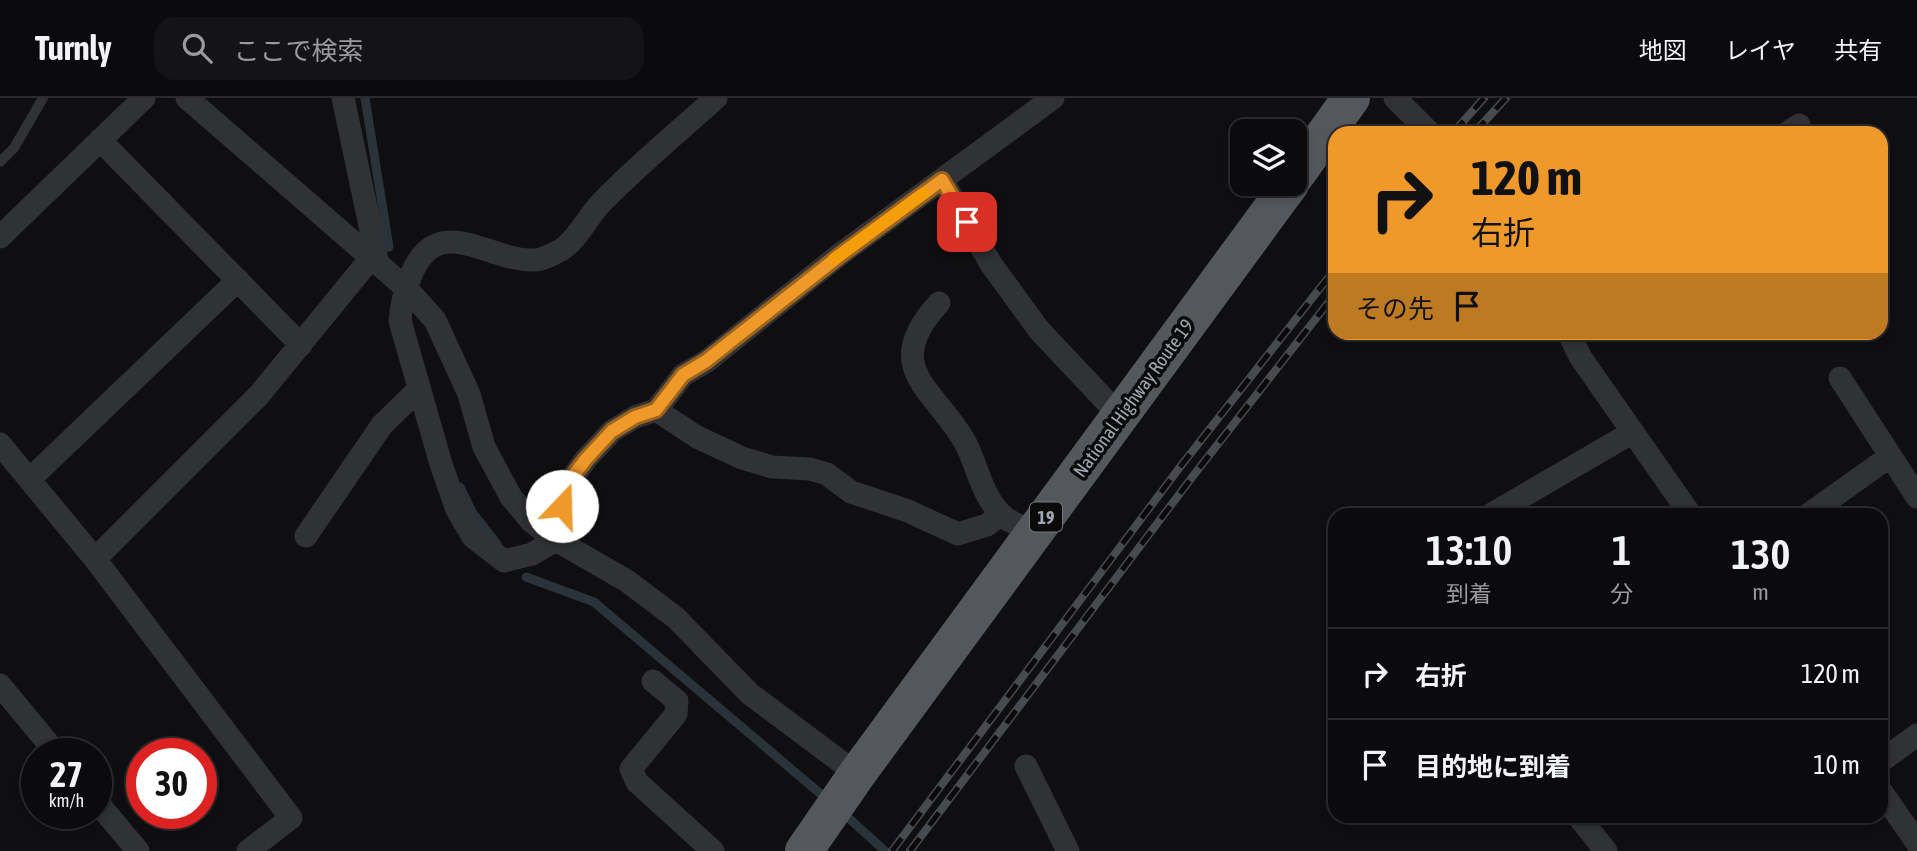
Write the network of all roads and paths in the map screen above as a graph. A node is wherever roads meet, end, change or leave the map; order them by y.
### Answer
1 (43, 98) edge
2 (144, 98) edge
3 (187, 98) edge
4 (343, 98) edge
5 (716, 98) edge
6 (1053, 98) edge
7 (1395, 98) edge
8 (1423, 126) edge
9 (1328, 139) edge
10 (100, 140) junction
11 (0, 162) edge
12 (1307, 163) edge
13 (942, 180) junction
14 (1281, 196) edge
15 (0, 237) edge
16 (375, 261) junction
17 (238, 280) junction
18 (406, 288) junction
19 (939, 303) dead end
20 (1572, 340) edge
21 (301, 345) junction
22 (1840, 378) dead end
23 (419, 389) junction
24 (656, 410) junction
25 (1120, 416) junction
26 (1633, 432) junction
27 (0, 444) edge
28 (1889, 457) junction
29 (30, 479) junction
30 (1917, 498) edge
31 (1502, 508) edge
32 (1686, 508) edge
33 (1817, 508) edge
34 (1001, 514) junction
35 (1035, 533) junction
36 (306, 536) dead end
37 (556, 540) junction
38 (95, 559) junction
39 (653, 681) dead end
40 (0, 685) edge
41 (1917, 735) edge
42 (44, 738) edge
43 (1888, 756) edge
44 (1026, 766) dead end
45 (857, 774) junction
46 (1888, 801) edge
47 (112, 820) edge
48 (1584, 823) edge
49 (1917, 843) edge
50 (138, 851) edge
51 (248, 851) edge
52 (713, 851) edge
53 (804, 851) edge
54 (1068, 851) edge
55 (1606, 851) edge

1 - 11 lane
2 - 10 street
3 - 16 street
4 - 16 street
5 - 18 street
6 - 13 street
7 - 8 street
9 - 12 highway
10 - 15 street
10 - 17 street
13 - 24 street
13 - 25 street
14 - 25 highway, National Highway Route 19 / 19
16 - 18 street
16 - 21 street
17 - 21 street
17 - 29 street
18 - 23 street
18 - 37 street
19 - 34 street
20 - 26 street
21 - 38 street
22 - 28 street
23 - 36 street
23 - 37 street
24 - 34 street
24 - 37 street
25 - 35 highway, National Highway Route 19 / 19
26 - 31 street
26 - 32 street
27 - 29 street
28 - 30 street
28 - 33 street
29 - 38 street
34 - 35 street
35 - 45 highway, National Highway Route 19 / 19
37 - 45 street
38 - 51 street
39 - 52 street
40 - 42 street
41 - 43 street
44 - 54 street
45 - 53 highway, National Highway Route 19 / 19
46 - 49 street
47 - 50 street
48 - 55 street

